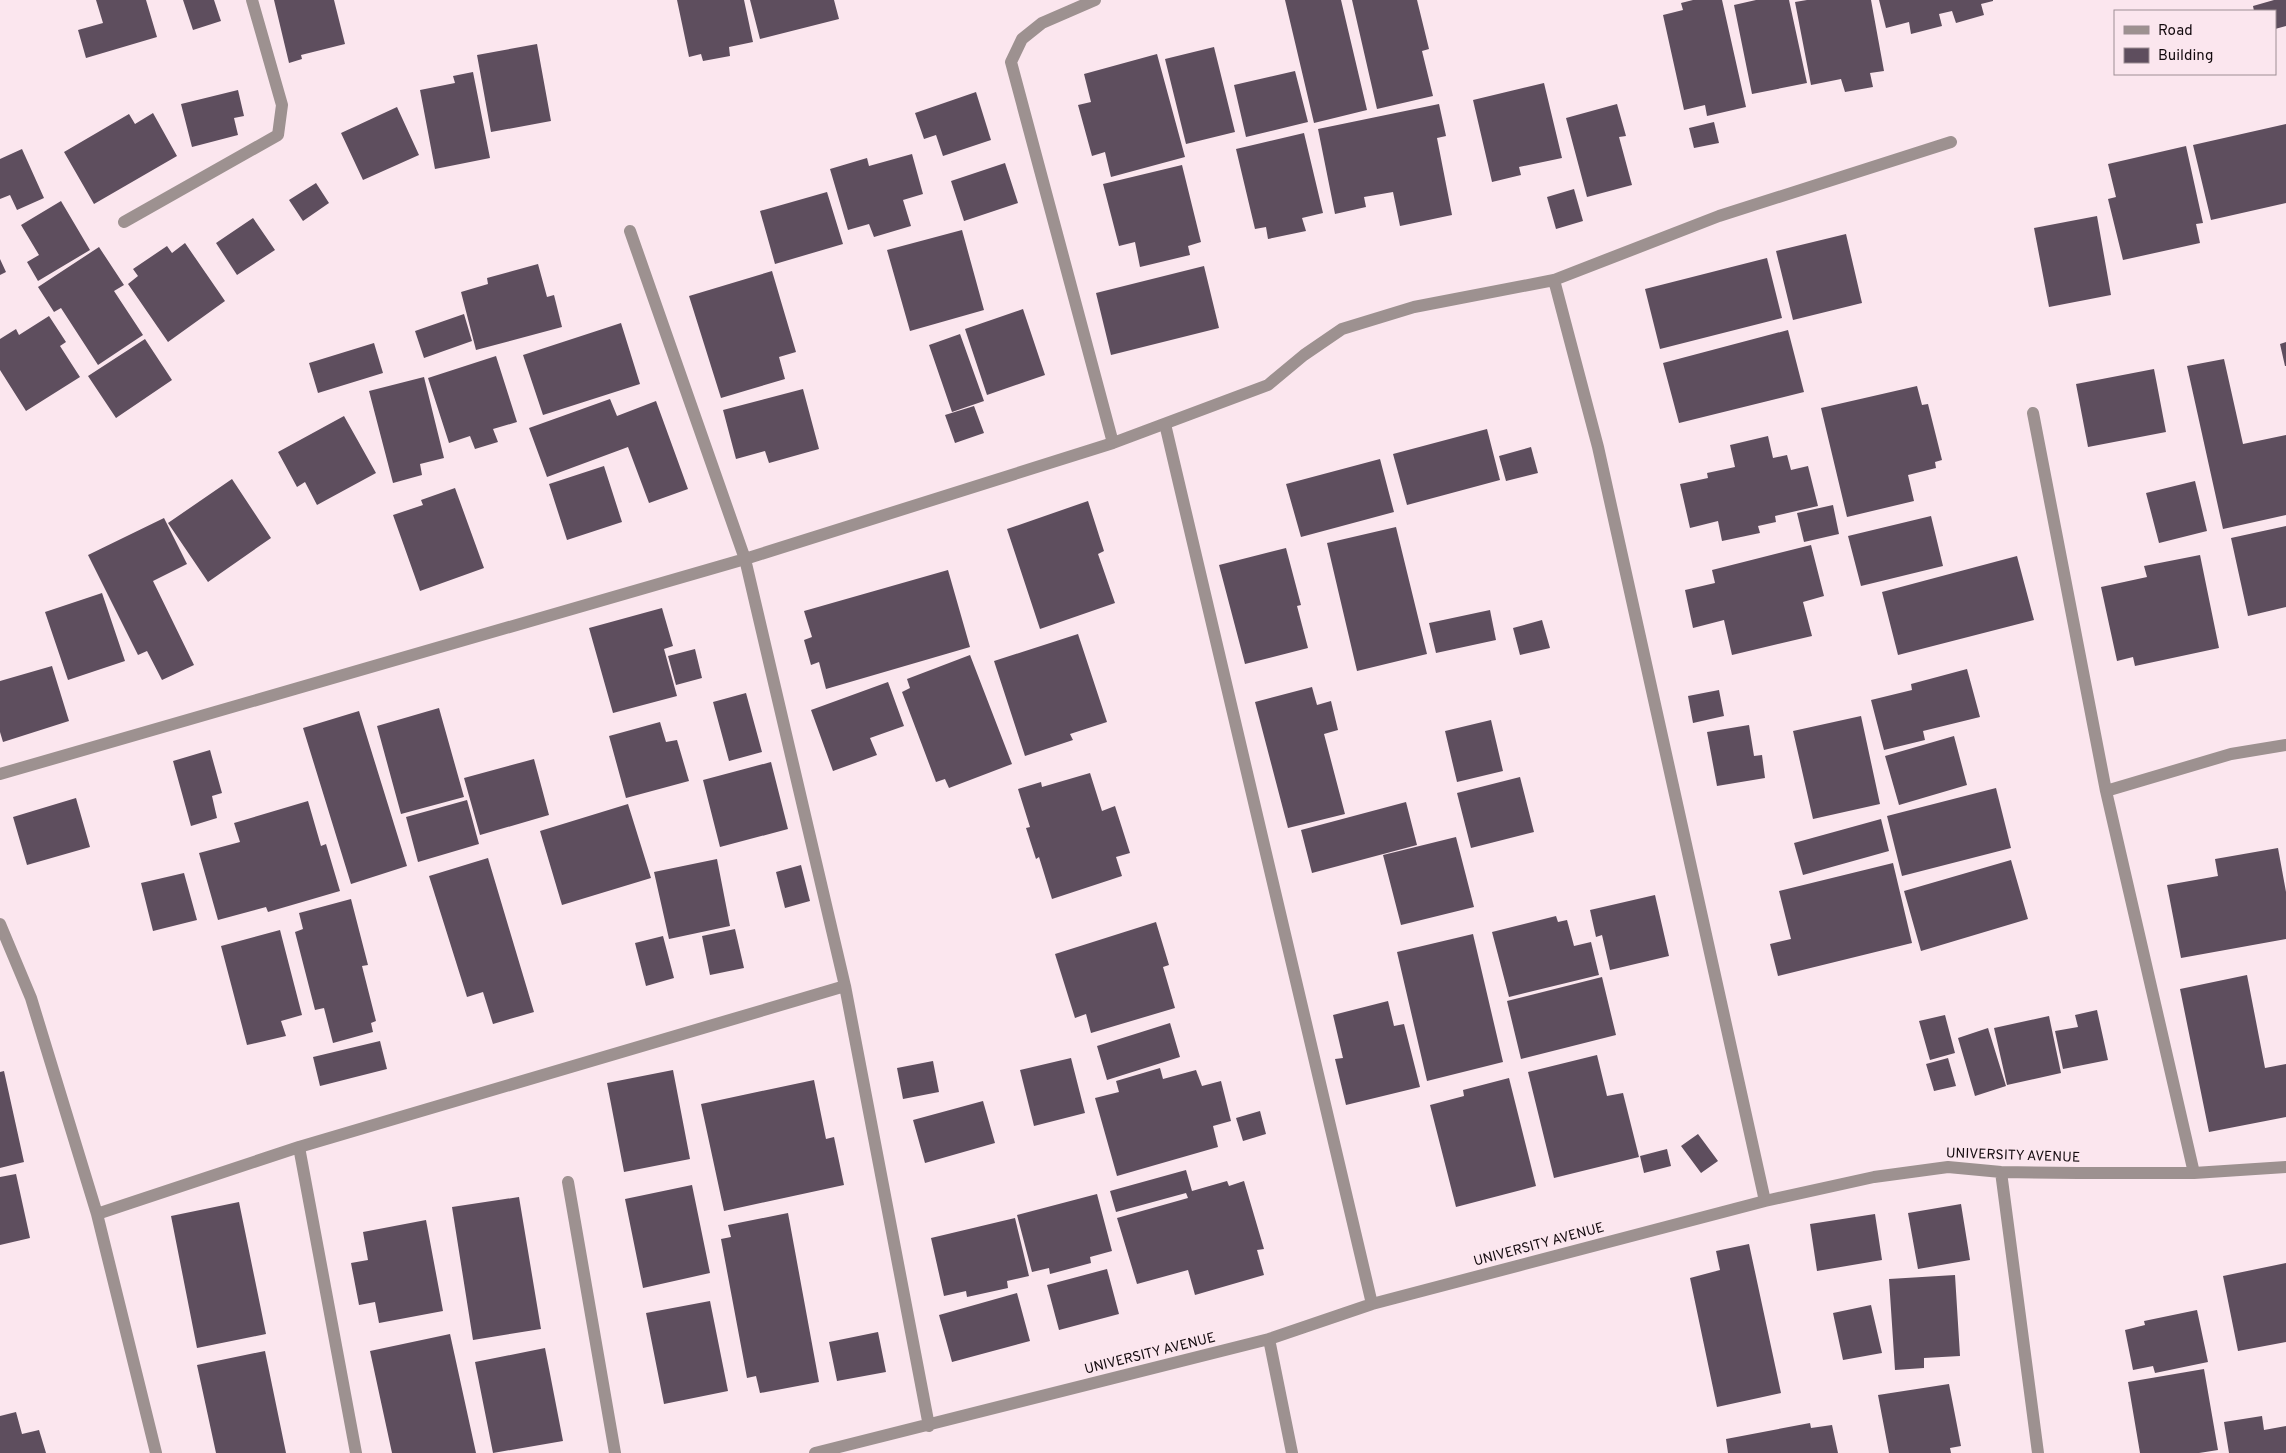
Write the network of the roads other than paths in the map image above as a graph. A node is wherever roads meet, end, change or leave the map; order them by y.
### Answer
1 (252, 0) edge
2 (1095, 0) edge
3 (1951, 142) dead end
4 (124, 222) dead end
5 (630, 232) dead end
6 (1554, 280) junction
7 (2033, 412) dead end
8 (1165, 424) junction
9 (1113, 443) junction
10 (745, 559) junction
11 (2286, 745) edge
12 (0, 774) edge
13 (2106, 791) junction
14 (0, 924) edge
15 (845, 986) junction
16 (299, 1148) junction
17 (2286, 1167) edge
18 (2001, 1172) junction
19 (2194, 1173) junction
20 (568, 1182) dead end
21 (1765, 1201) junction
22 (97, 1214) junction
23 (1372, 1304) junction
24 (1269, 1339) junction
25 (930, 1426) junction
26 (156, 1453) edge
27 (356, 1453) edge
28 (615, 1453) edge
29 (815, 1453) edge
30 (1292, 1453) edge
31 (2038, 1453) edge

1 - 4 street
2 - 9 street
3 - 6 street
5 - 10 street
6 - 8 street
6 - 21 street
7 - 13 street
8 - 9 street
8 - 23 street
9 - 10 street
10 - 12 street
10 - 15 street
11 - 13 street
13 - 19 street
14 - 22 street
15 - 16 street
15 - 25 street
16 - 22 street
16 - 27 street
17 - 19 street, UNIVERSITY AVENUE
18 - 19 street, UNIVERSITY AVENUE
18 - 21 street, UNIVERSITY AVENUE
18 - 31 street
20 - 28 street
21 - 23 street, UNIVERSITY AVENUE
22 - 26 street
23 - 24 street, UNIVERSITY AVENUE
24 - 25 street, UNIVERSITY AVENUE
24 - 30 street
25 - 29 street, UNIVERSITY AVENUE

